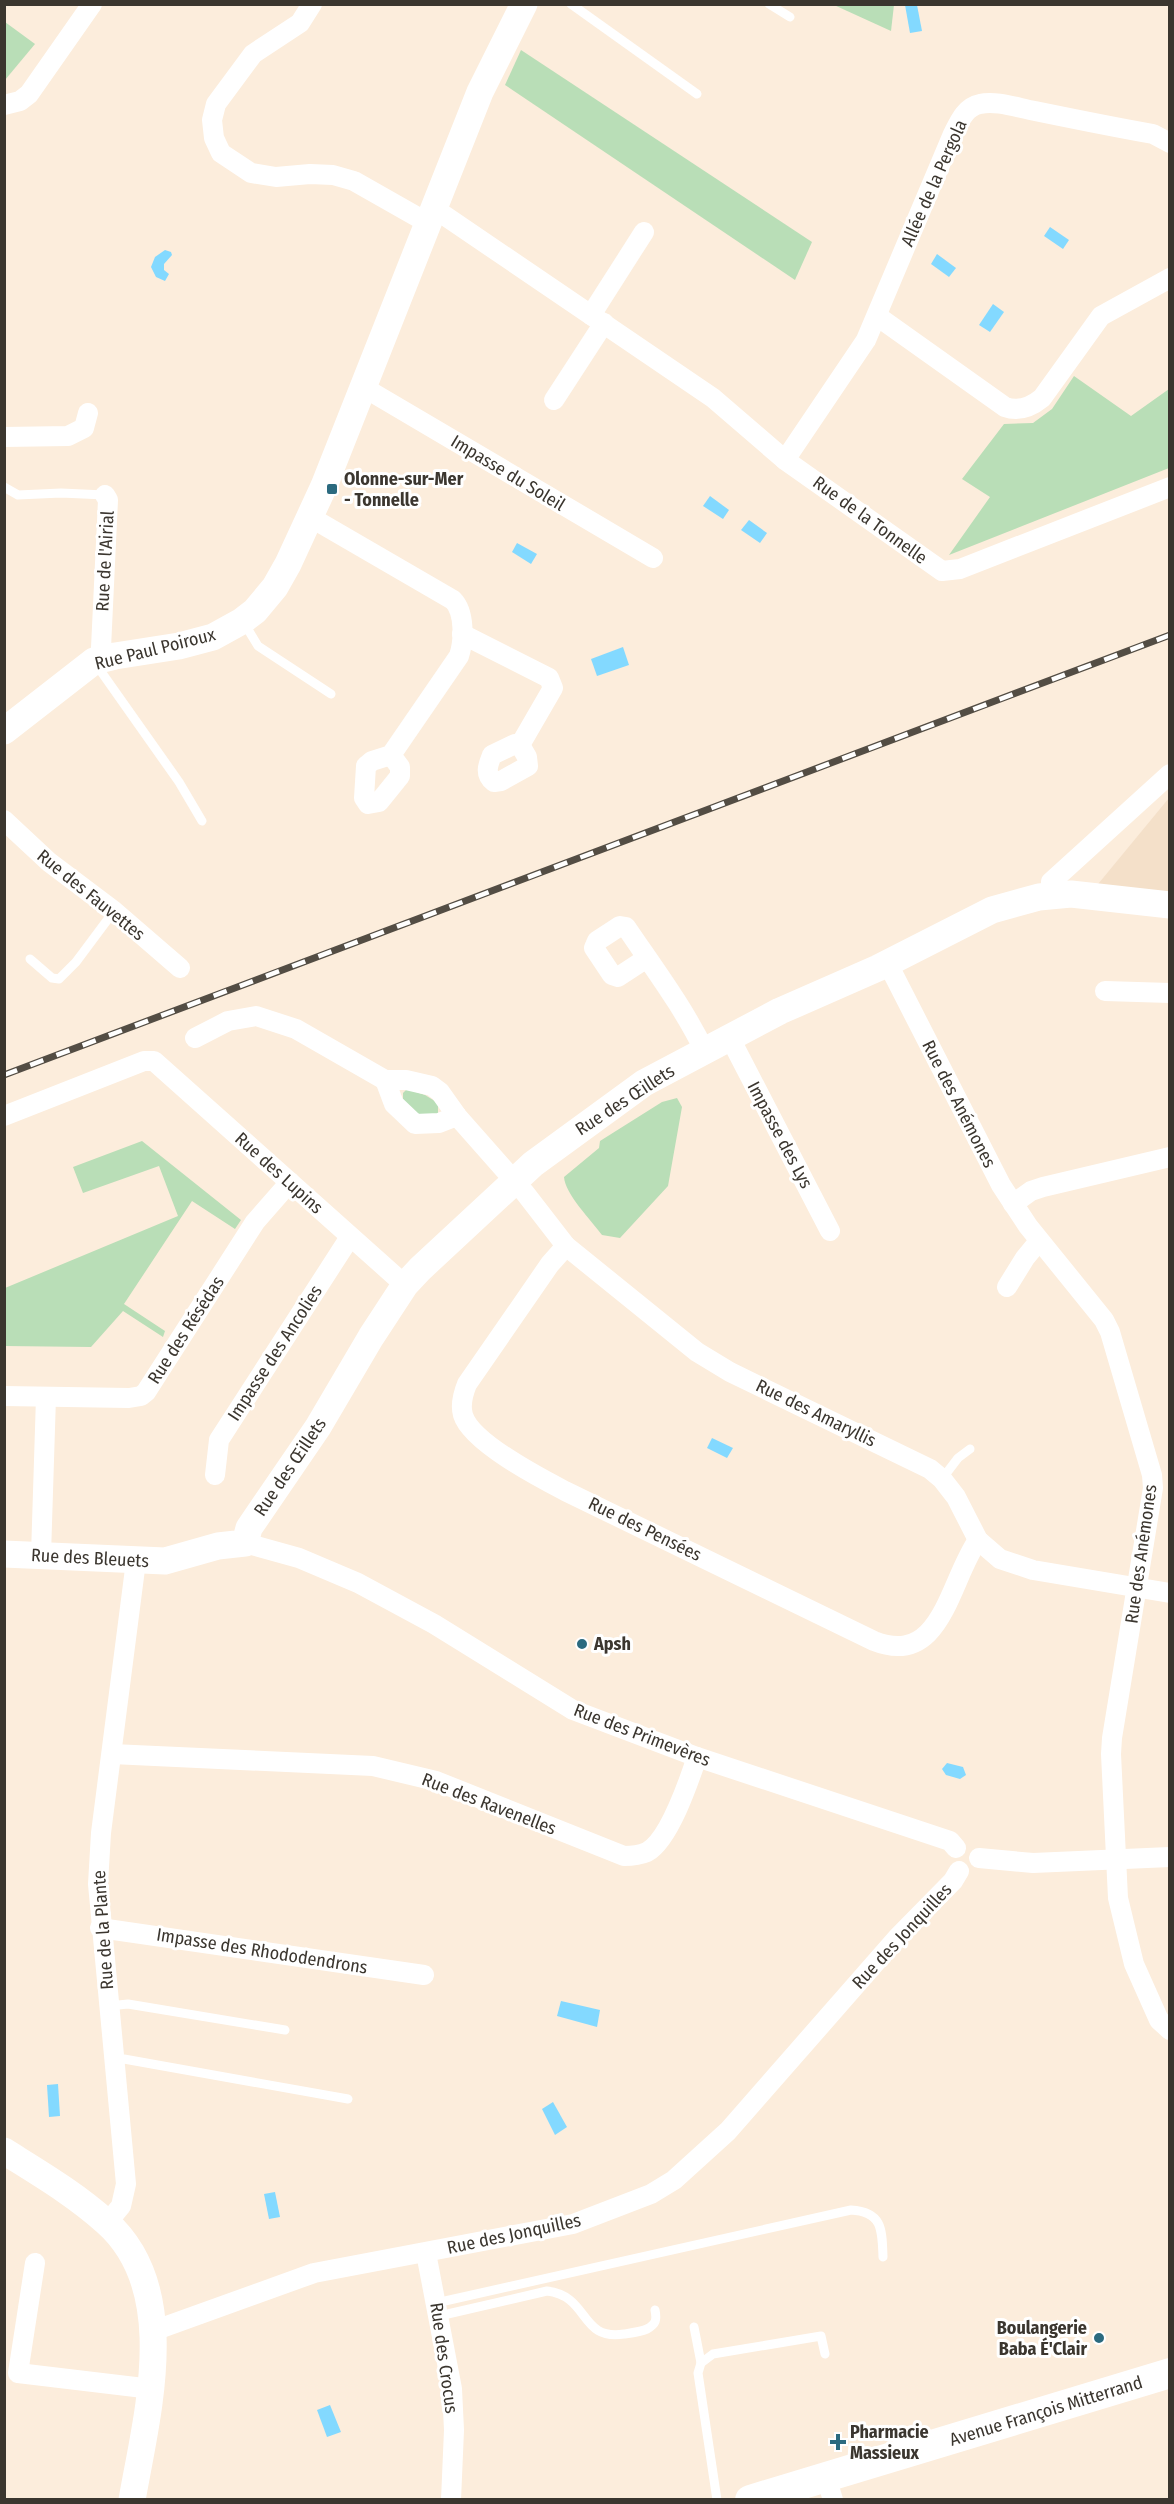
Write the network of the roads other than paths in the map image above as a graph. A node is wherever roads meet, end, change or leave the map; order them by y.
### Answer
1 (92, 4) edge
2 (312, 4) edge
3 (524, 4) edge
4 (571, 4) edge
5 (769, 4) edge
6 (790, 17) dead end
7 (697, 94) dead end
8 (4, 105) edge
9 (1170, 143) edge
10 (431, 216) junction
11 (645, 232) dead end
12 (1170, 278) edge
13 (877, 316) junction
14 (597, 319) junction
15 (363, 387) junction
16 (554, 400) dead end
17 (88, 413) dead end
18 (4, 437) edge
19 (785, 460) junction
20 (4, 487) edge
21 (1170, 487) edge
22 (105, 495) joint
23 (310, 517) junction
24 (653, 558) dead end
25 (243, 621) junction
26 (462, 634) junction
27 (98, 660) junction
28 (331, 694) dead end
29 (4, 731) edge
30 (520, 745) dead end
31 (391, 755) dead end
32 (1170, 774) edge
33 (4, 820) edge
34 (202, 821) dead end
35 (1051, 895) junction
36 (1170, 905) edge
37 (114, 911) junction
38 (647, 958) dead end
39 (30, 959) dead end
40 (887, 962) junction
41 (180, 968) dead end
42 (1105, 991) dead end
43 (1170, 993) edge
44 (195, 1038) dead end
45 (730, 1038) junction
46 (705, 1052) junction
47 (385, 1080) junction
48 (4, 1116) edge
49 (457, 1116) junction
50 (1170, 1157) edge
51 (514, 1181) junction
52 (290, 1182) junction
53 (1013, 1204) junction
54 (830, 1231) dead end
55 (350, 1237) junction
56 (1039, 1241) junction
57 (566, 1246) junction
58 (405, 1285) junction
59 (1007, 1287) dead end
60 (4, 1396) edge
61 (46, 1397) junction
62 (970, 1449) dead end
63 (215, 1474) dead end
64 (942, 1479) junction
65 (978, 1540) junction
66 (245, 1543) junction
67 (4, 1554) edge
68 (41, 1555) junction
69 (136, 1561) junction
70 (1138, 1588) junction
71 (1170, 1593) edge
72 (112, 1754) junction
73 (697, 1757) junction
74 (956, 1848) junction
75 (1170, 1857) edge
76 (979, 1858) junction
77 (1116, 1859) junction
78 (959, 1871) junction
79 (100, 1928) junction
80 (424, 1976) dead end
81 (109, 2006) junction
82 (285, 2030) dead end
83 (1170, 2030) edge
84 (114, 2060) junction
85 (348, 2099) dead end
86 (4, 2151) edge
87 (107, 2223) junction
88 (426, 2253) junction
89 (883, 2257) dead end
90 (35, 2263) dead end
91 (438, 2310) junction
92 (655, 2310) dead end
93 (694, 2327) dead end
94 (153, 2331) junction
95 (825, 2354) dead end
96 (700, 2363) junction
97 (1170, 2373) edge
98 (152, 2389) junction
99 (829, 2488) edge
100 (132, 2499) edge
101 (451, 2499) edge
102 (717, 2499) edge
103 (750, 2499) edge

1 - 8 street
2 - 10 street, Rue de la Tonnelle
3 - 10 street, Rue Paul Poiroux
4 - 7 lane
5 - 6 lane
9 - 13 street, Allée de la Pergola
10 - 14 street, Rue de la Tonnelle
10 - 15 street, Rue Paul Poiroux
11 - 14 street
12 - 13 street
13 - 19 street, Allée de la Pergola
14 - 16 street
14 - 19 street, Rue de la Tonnelle
15 - 23 street, Rue Paul Poiroux
15 - 24 street, Impasse du Soleil
17 - 18 street
19 - 21 street, Rue de la Tonnelle
20 - 22 lane, Rue de l'Airial
22 - 27 street, Rue de l'Airial
23 - 25 street, Rue Paul Poiroux
23 - 26 street
25 - 27 street, Rue Paul Poiroux
25 - 28 lane
26 - 30 street
26 - 31 street
27 - 29 street, Rue Paul Poiroux
27 - 34 lane
32 - 35 street
33 - 37 street, Rue des Fauvettes
35 - 36 street, Rue des Œillets
35 - 40 street, Rue des Œillets
37 - 39 lane
37 - 41 street, Rue des Fauvettes
38 - 46 street
40 - 45 street, Rue des Œillets
40 - 53 street, Rue des Anémones
42 - 43 street
44 - 47 street
45 - 46 street, Rue des Œillets
45 - 54 street, Impasse des Lys
46 - 51 street, Rue des Œillets
47 - 49 street, Rue des Amaryllis
47 - 49 street
48 - 52 street, Rue des Lupins
49 - 51 street, Rue des Amaryllis
50 - 53 street
51 - 57 street, Rue des Amaryllis
51 - 58 street, Rue des Œillets
52 - 55 street, Rue des Lupins
52 - 61 street, Rue des Résédas
53 - 56 street, Rue des Anémones
55 - 58 street, Rue des Lupins
55 - 63 street, Impasse des Ancolies
56 - 59 street
56 - 70 street, Rue des Anémones
57 - 64 street, Rue des Amaryllis
57 - 65 street, Rue des Pensées
58 - 66 street, Rue des Œillets
60 - 61 street, Rue des Résédas
61 - 68 street
62 - 64 lane
64 - 65 street, Rue des Amaryllis
65 - 70 street, Rue des Amaryllis
66 - 69 street, Rue des Bleuets
66 - 73 street, Rue des Primevères
67 - 68 street, Rue des Bleuets
68 - 69 street, Rue des Bleuets
69 - 72 street, Rue de la Plante
70 - 71 street, Rue des Amaryllis
70 - 77 street, Rue des Anémones
72 - 73 street, Rue des Ravenelles
72 - 79 street, Rue de la Plante
73 - 74 street, Rue des Primevères
74 - 76 street
74 - 78 street
75 - 77 street
76 - 77 street
76 - 78 street
77 - 83 street, Rue des Anémones
78 - 88 street, Rue des Jonquilles
79 - 80 street, Impasse des Rhododendrons
79 - 81 street, Rue de la Plante
81 - 82 lane
81 - 84 street, Rue de la Plante
84 - 85 lane
84 - 87 street, Rue de la Plante
86 - 87 street
87 - 94 street
88 - 91 street, Rue des Crocus
88 - 94 street, Rue des Jonquilles
89 - 91 lane
90 - 98 street
91 - 92 lane
91 - 101 street, Rue des Crocus
93 - 96 lane
94 - 98 street
95 - 96 lane
96 - 102 lane
97 - 99 main road, Avenue François Mitterrand
98 - 100 street
99 - 103 main road, Avenue François Mitterrand

